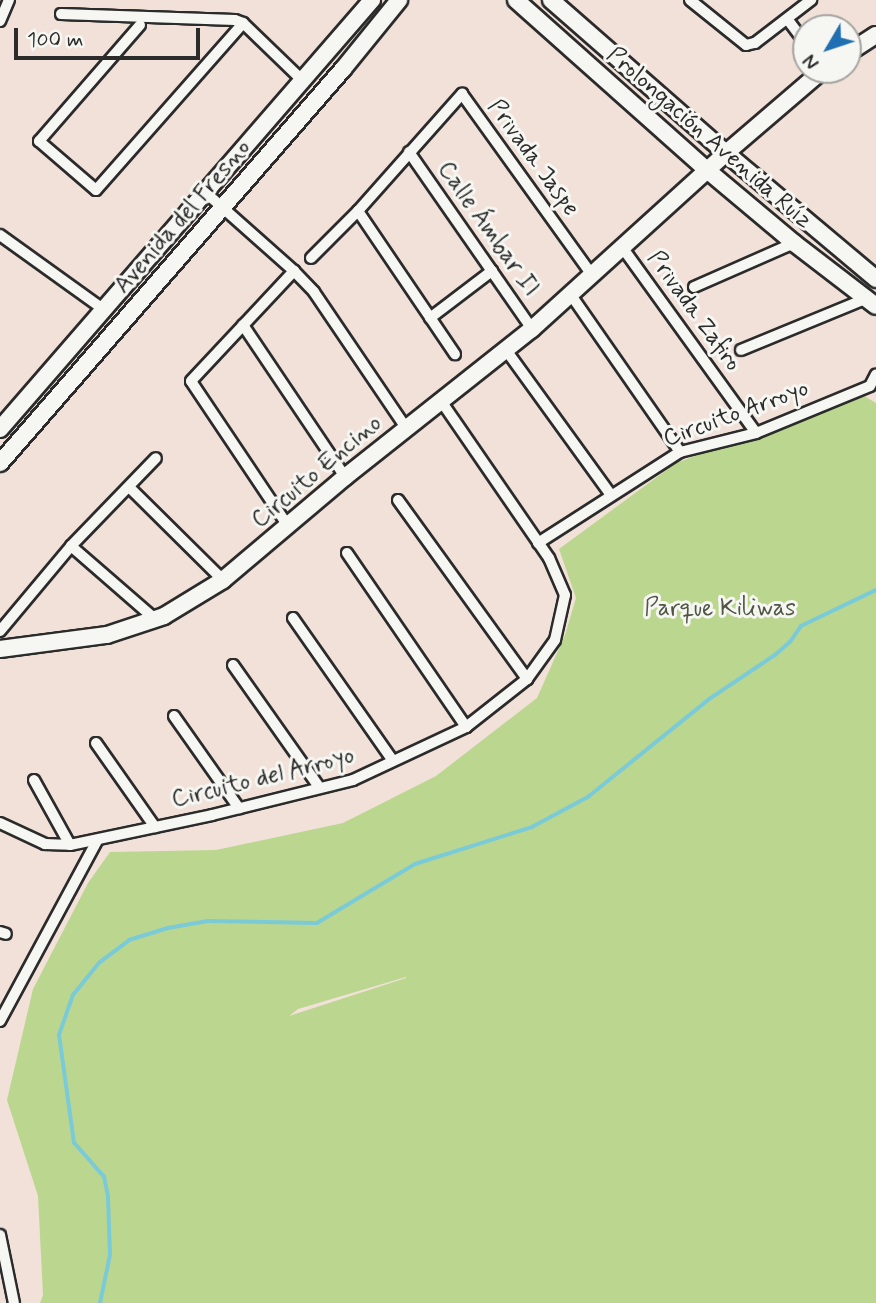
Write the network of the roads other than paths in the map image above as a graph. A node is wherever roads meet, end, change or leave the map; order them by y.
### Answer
1 (9, 0) edge
2 (372, 0) edge
3 (399, 0) edge
4 (516, 0) edge
5 (551, 0) edge
6 (691, 0) edge
7 (811, 0) edge
8 (61, 14) dead end
9 (788, 20) junction
10 (0, 22) edge
11 (243, 23) junction
12 (140, 25) dead end
13 (792, 25) edge
14 (303, 81) junction
15 (807, 84) edge
16 (409, 152) junction
17 (726, 153) junction
18 (707, 170) junction
19 (205, 192) junction
20 (221, 206) junction
21 (358, 211) junction
22 (0, 235) edge
23 (794, 243) junction
24 (622, 247) junction
25 (311, 258) dead end
26 (294, 271) junction
27 (492, 271) junction
28 (592, 275) junction
29 (876, 279) edge
30 (694, 287) dead end
31 (571, 295) junction
32 (871, 302) edge
33 (103, 309) junction
34 (430, 318) junction
35 (243, 325) junction
36 (531, 329) junction
37 (506, 350) junction
38 (741, 350) dead end
39 (455, 354) dead end
40 (876, 374) edge
41 (441, 401) junction
42 (406, 428) junction
43 (0, 429) edge
44 (756, 433) junction
45 (680, 452) junction
46 (156, 458) dead end
47 (0, 463) edge
48 (345, 477) junction
49 (129, 487) junction
50 (611, 495) junction
51 (398, 500) dead end
52 (288, 526) junction
53 (538, 543) junction
54 (71, 547) junction
55 (347, 554) dead end
56 (223, 580) junction
57 (293, 618) dead end
58 (156, 620) junction
59 (0, 631) edge
60 (0, 649) edge
61 (233, 665) dead end
62 (527, 679) junction
63 (174, 716) dead end
64 (466, 727) junction
65 (96, 743) dead end
66 (393, 761) junction
67 (34, 780) dead end
68 (319, 787) junction
69 (239, 808) junction
70 (0, 823) edge
71 (155, 827) junction
72 (97, 841) junction
73 (70, 845) junction
74 (0, 1021) edge
75 (0, 1235) edge
76 (14, 1303) edge

1 - 10 street
2 - 14 street, Avenida del Fresno
3 - 20 street, Avenida del Fresno
4 - 18 street, Prolongación Avenida Ruíz
5 - 17 street, Prolongación Avenida Ruíz
6 - 9 street
7 - 9 street
8 - 11 street
9 - 13 street
11 - 12 street
11 - 14 street
14 - 19 street, Avenida del Fresno
15 - 17 street, Circuito Encino
16 - 21 street
16 - 27 street, Calle Ámbar II
16 - 28 street, Privada Jaspe
17 - 18 street, Circuito Encino
17 - 29 street, Prolongación Avenida Ruíz
18 - 23 street, Prolongación Avenida Ruíz
18 - 24 street, Circuito Encino
19 - 20 street
19 - 33 street, Avenida del Fresno
20 - 26 street
20 - 47 street, Avenida del Fresno
21 - 25 street
21 - 34 street
22 - 33 street
23 - 30 street
23 - 32 street, Prolongación Avenida Ruíz
24 - 28 street, Circuito Encino
24 - 44 street, Privada Zafiro
26 - 35 street
26 - 42 street
27 - 34 street
27 - 36 street, Calle Ámbar II
28 - 31 street, Circuito Encino
31 - 36 street, Circuito Encino
31 - 45 street
32 - 38 street
33 - 43 street, Avenida del Fresno
34 - 39 street
35 - 48 street
35 - 52 street
36 - 37 street, Circuito Encino
37 - 41 street, Circuito Encino
37 - 50 street
40 - 44 street, Circuito Arroyo
41 - 42 street, Circuito Encino
41 - 53 street, Circuito del Arroyo
42 - 48 street, Circuito Encino
44 - 45 street, Circuito Arroyo
45 - 50 street, Circuito Arroyo
46 - 49 street
48 - 52 street, Circuito Encino
49 - 54 street
49 - 56 street
50 - 53 street, Circuito Arroyo
51 - 62 street
52 - 56 street, Circuito Encino
53 - 62 street, Circuito del Arroyo
54 - 58 street
54 - 59 street
55 - 64 street
56 - 58 street, Circuito Encino
57 - 66 street
58 - 60 street, Circuito Encino
61 - 68 street
62 - 64 street, Circuito del Arroyo
63 - 69 street
64 - 66 street, Circuito del Arroyo
65 - 71 street
66 - 68 street, Circuito del Arroyo
67 - 73 street
68 - 69 street, Circuito del Arroyo
69 - 71 street, Circuito del Arroyo
70 - 73 street, Circuito del Arroyo
71 - 72 street, Circuito del Arroyo
72 - 73 street, Circuito del Arroyo
72 - 74 street
75 - 76 street

